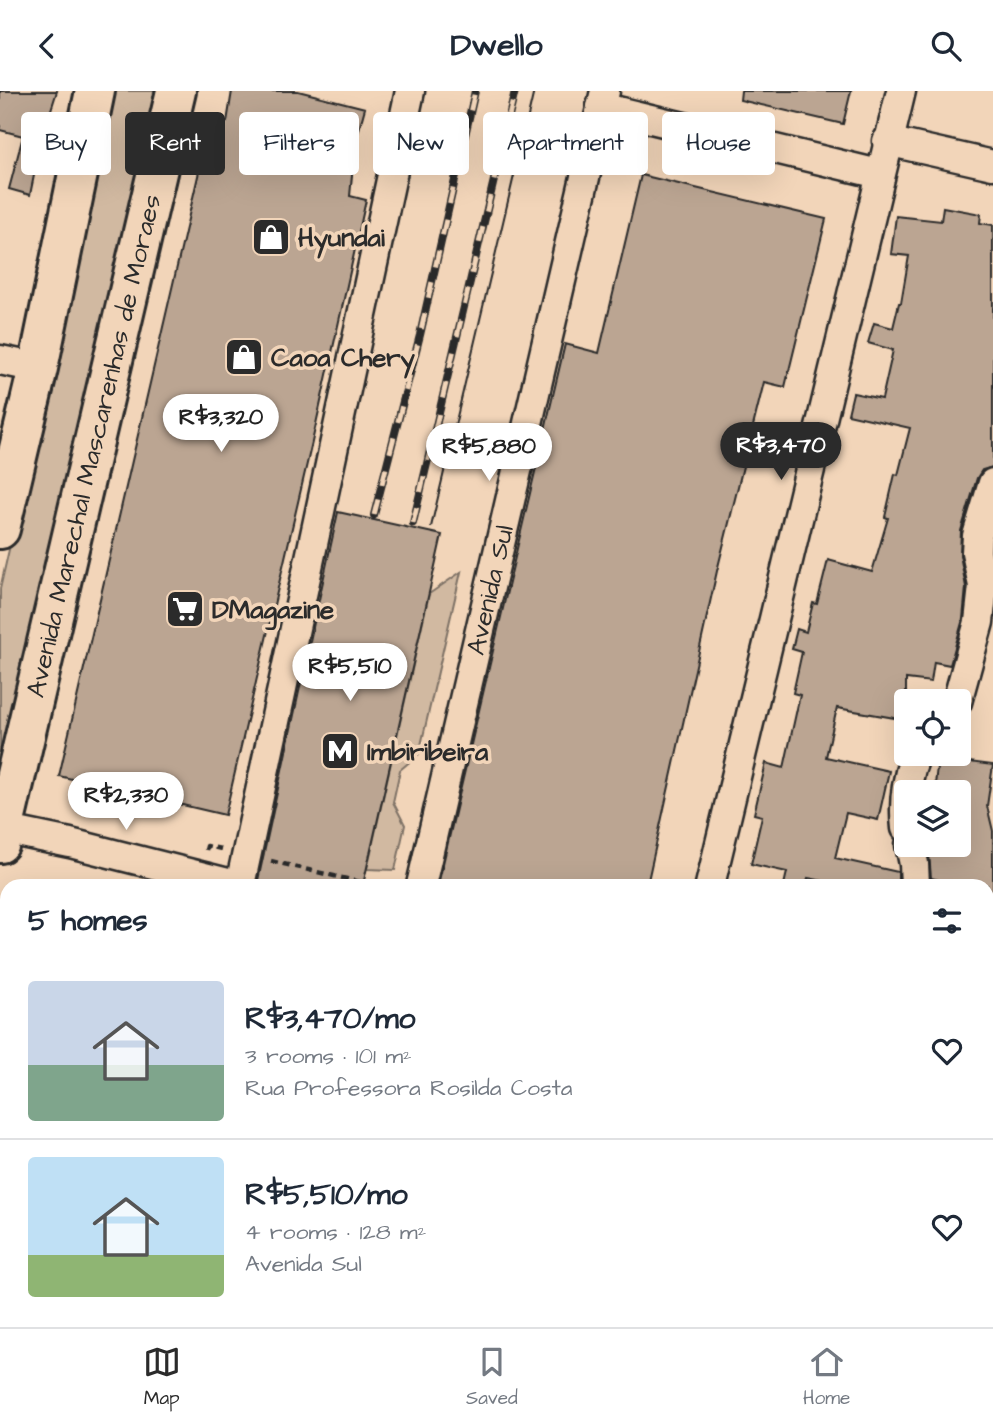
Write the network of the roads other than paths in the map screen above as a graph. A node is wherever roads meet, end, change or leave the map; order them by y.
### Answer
1 (95, 91) edge
2 (177, 91) edge
3 (410, 91) edge
4 (901, 91) edge
5 (603, 99) edge
6 (887, 141) junction
7 (993, 165) edge
8 (880, 174) junction
9 (0, 360) edge
10 (38, 368) junction
11 (993, 483) edge
12 (0, 529) edge
13 (961, 689) edge
14 (1, 834) edge
15 (913, 857) edge
16 (210, 879) edge
17 (228, 879) edge
18 (422, 879) edge
19 (711, 879) edge
20 (915, 879) edge

1 - 10 highway
2 - 14 highway, Avenida Marechal Mascarenhas de Moraes
3 - 17 street
4 - 6 street
5 - 8 street
5 - 18 street, Avenida Sul
6 - 7 street
6 - 8 street
8 - 19 street
9 - 10 street
10 - 12 highway
11 - 13 street
14 - 16 street
15 - 20 street

